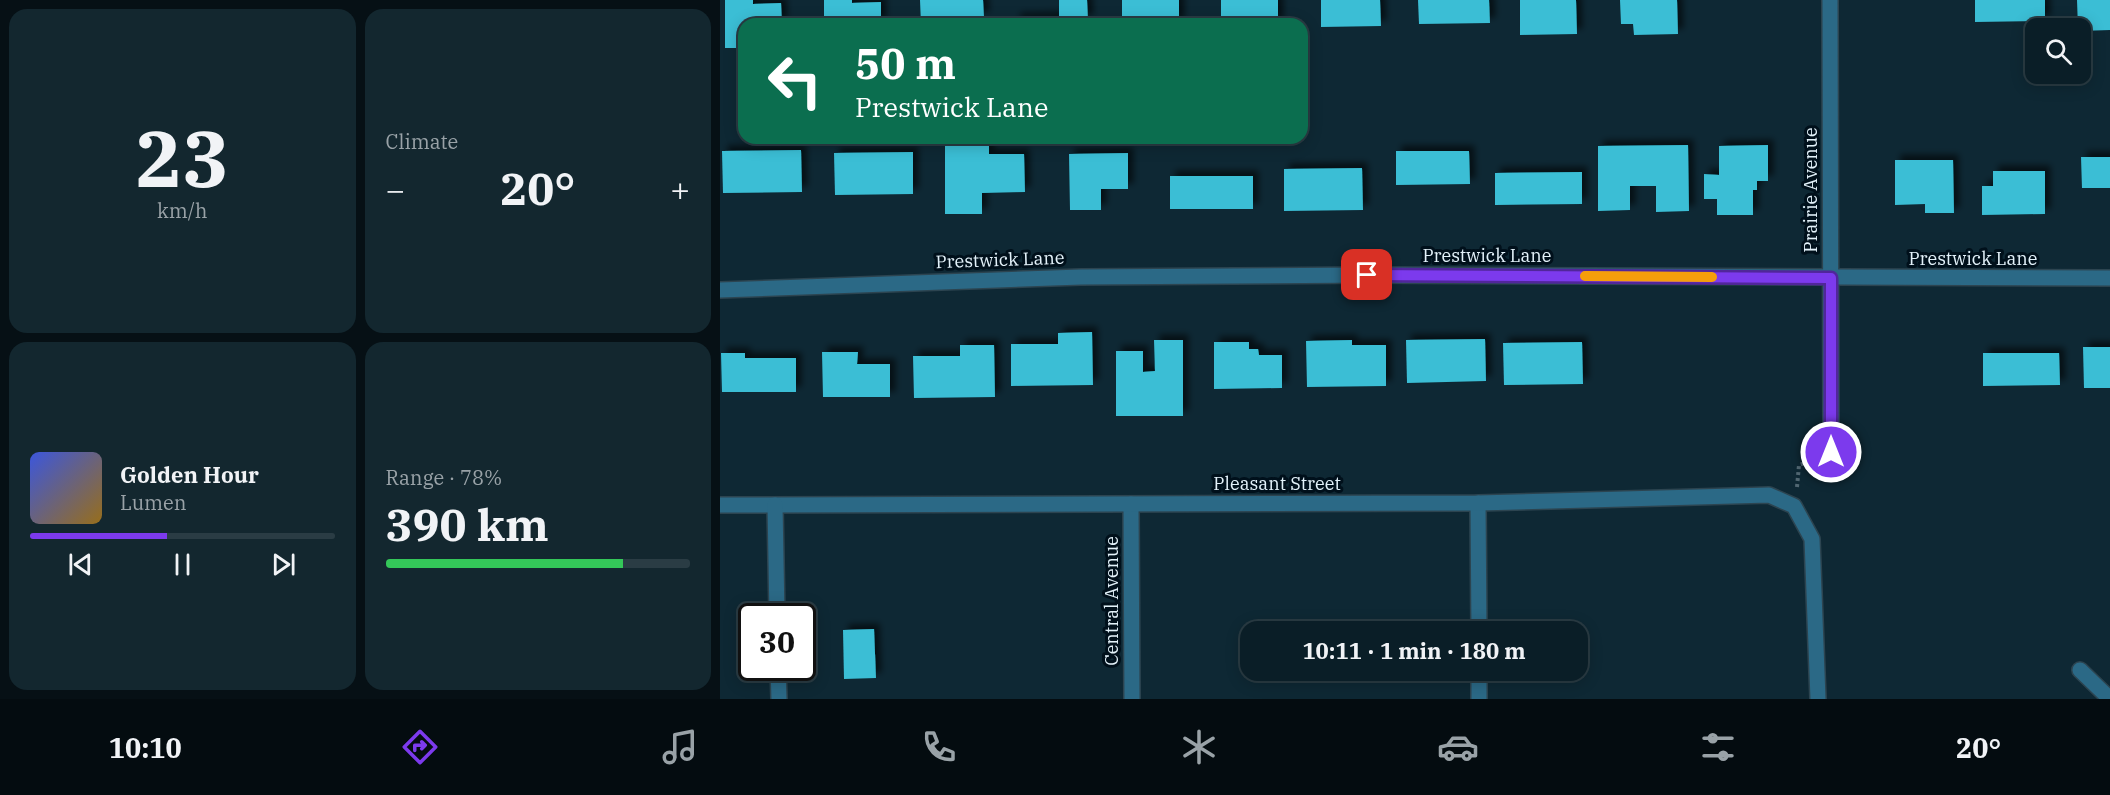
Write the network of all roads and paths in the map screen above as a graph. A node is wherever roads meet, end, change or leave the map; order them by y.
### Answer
1 (1830, 0) edge
2 (1831, 278) junction
3 (2110, 278) edge
4 (720, 290) edge
5 (1831, 452) joint
6 (1479, 502) junction
7 (1131, 504) junction
8 (720, 505) edge
9 (775, 505) junction
10 (1794, 506) junction
11 (777, 603) edge
12 (1479, 621) edge
13 (2080, 670) dead end
14 (778, 681) edge
15 (1479, 681) edge
16 (778, 699) edge
17 (1132, 699) edge
18 (1479, 699) edge
19 (1818, 699) edge
20 (2110, 699) edge

1 - 2 street, Prairie Avenue
2 - 3 street, Prestwick Lane
2 - 4 street, Prestwick Lane
2 - 5 street, Prairie Avenue
5 - 10 path
6 - 7 street, Pleasant Street
6 - 10 street, Pleasant Street
6 - 12 street
7 - 9 street, Pleasant Street
7 - 17 street, Central Avenue
8 - 9 street, Pleasant Street
9 - 11 street
10 - 19 street
13 - 20 street
14 - 16 street
15 - 18 street

